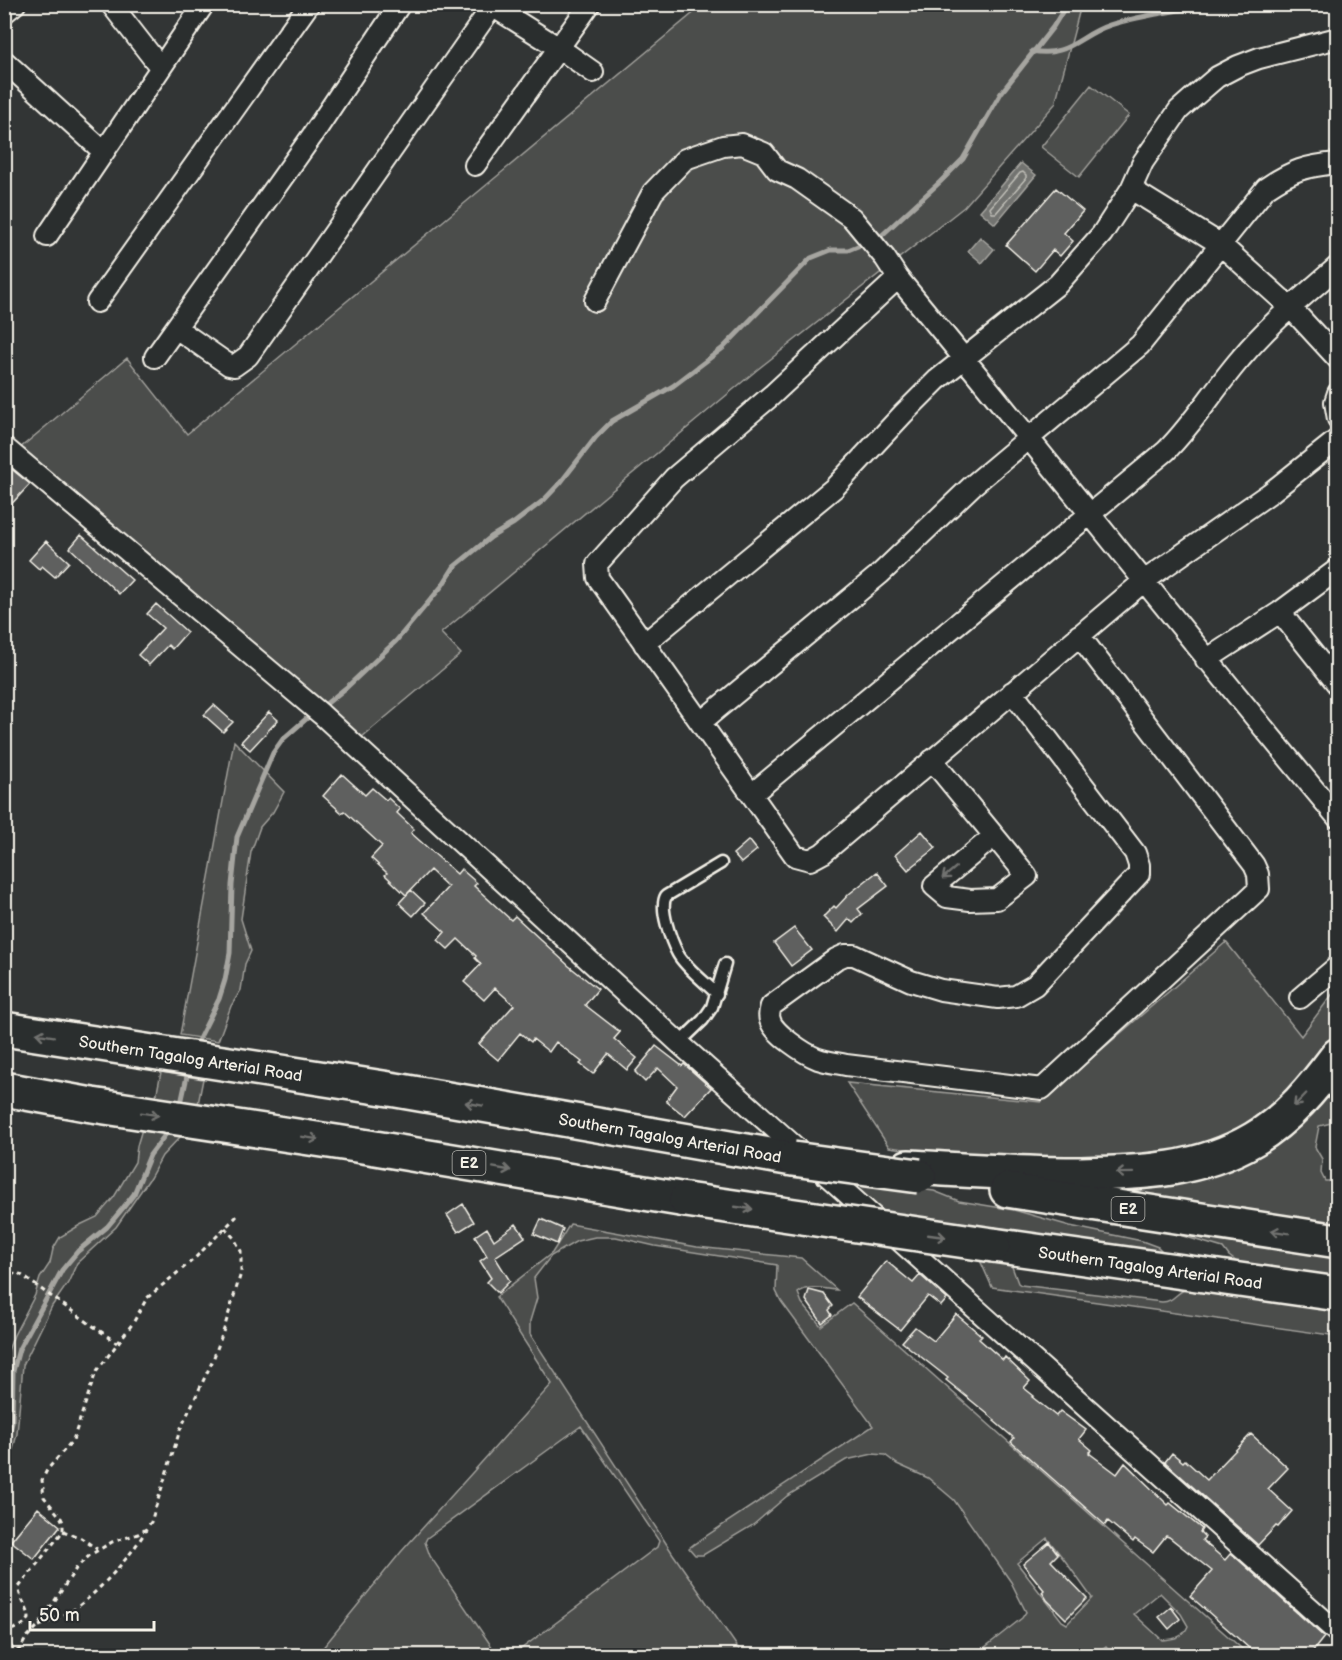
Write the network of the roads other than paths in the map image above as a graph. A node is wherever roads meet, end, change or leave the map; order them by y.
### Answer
1 (15, 4) edge
2 (111, 4) edge
3 (204, 4) edge
4 (309, 4) edge
5 (400, 4) edge
6 (590, 4) edge
7 (492, 5) edge
8 (4, 13) edge
9 (1338, 38) edge
10 (560, 48) junction
11 (4, 61) edge
12 (160, 67) junction
13 (593, 72) dead end
14 (104, 152) junction
15 (1338, 163) edge
16 (475, 165) dead end
17 (1131, 189) junction
18 (47, 236) dead end
19 (1220, 244) junction
20 (1338, 266) edge
21 (898, 278) junction
22 (595, 301) dead end
23 (97, 302) dead end
24 (1291, 308) junction
25 (176, 328) junction
26 (155, 357) dead end
27 (963, 358) junction
28 (1338, 359) edge
29 (1338, 393) edge
30 (1338, 419) edge
31 (1028, 437) junction
32 (1338, 439) edge
33 (4, 447) edge
34 (1091, 516) junction
35 (1338, 569) edge
36 (1144, 581) junction
37 (1280, 612) junction
38 (1079, 635) junction
39 (644, 644) junction
40 (1206, 660) junction
41 (1338, 685) edge
42 (1012, 692) junction
43 (702, 722) junction
44 (932, 760) junction
45 (752, 794) junction
46 (1338, 818) edge
47 (994, 836) dead end
48 (721, 863) dead end
49 (725, 964) dead end
50 (1338, 966) edge
51 (717, 994) junction
52 (1300, 998) dead end
53 (4, 1029) edge
54 (679, 1043) junction
55 (1332, 1076) edge
56 (4, 1089) edge
57 (914, 1172) junction
58 (1338, 1241) edge
59 (1338, 1294) edge
60 (1338, 1633) edge

1 - 8 street
2 - 12 street
3 - 12 street
4 - 23 street
5 - 25 street
6 - 10 street
7 - 10 street
7 - 25 street
9 - 17 street
10 - 13 street
10 - 16 street
11 - 14 street
12 - 14 street
14 - 18 street
15 - 19 street
17 - 19 street
17 - 27 street
19 - 24 street
19 - 31 street
20 - 24 street
21 - 22 street
21 - 27 street
21 - 39 street
24 - 28 street
24 - 34 street
25 - 26 street
27 - 31 street
27 - 39 street
29 - 30 street
31 - 34 street
31 - 43 street
32 - 36 street
33 - 54 street
34 - 36 street
34 - 45 street
35 - 37 street
36 - 38 street
36 - 40 street
37 - 40 street
37 - 41 street
38 - 42 street
38 - 42 street
39 - 43 street
40 - 46 street
42 - 44 street
43 - 45 street
44 - 45 street
44 - 47 street
48 - 51 lane
49 - 51 lane
50 - 52 street
51 - 54 lane
57 -> 53 highway, Southern Tagalog Arterial Road / E2, bridge
54 - 60 street
55 -> 57 highway
56 -> 59 highway, Southern Tagalog Arterial Road / E2, bridge
58 -> 57 highway, Southern Tagalog Arterial Road / E2

